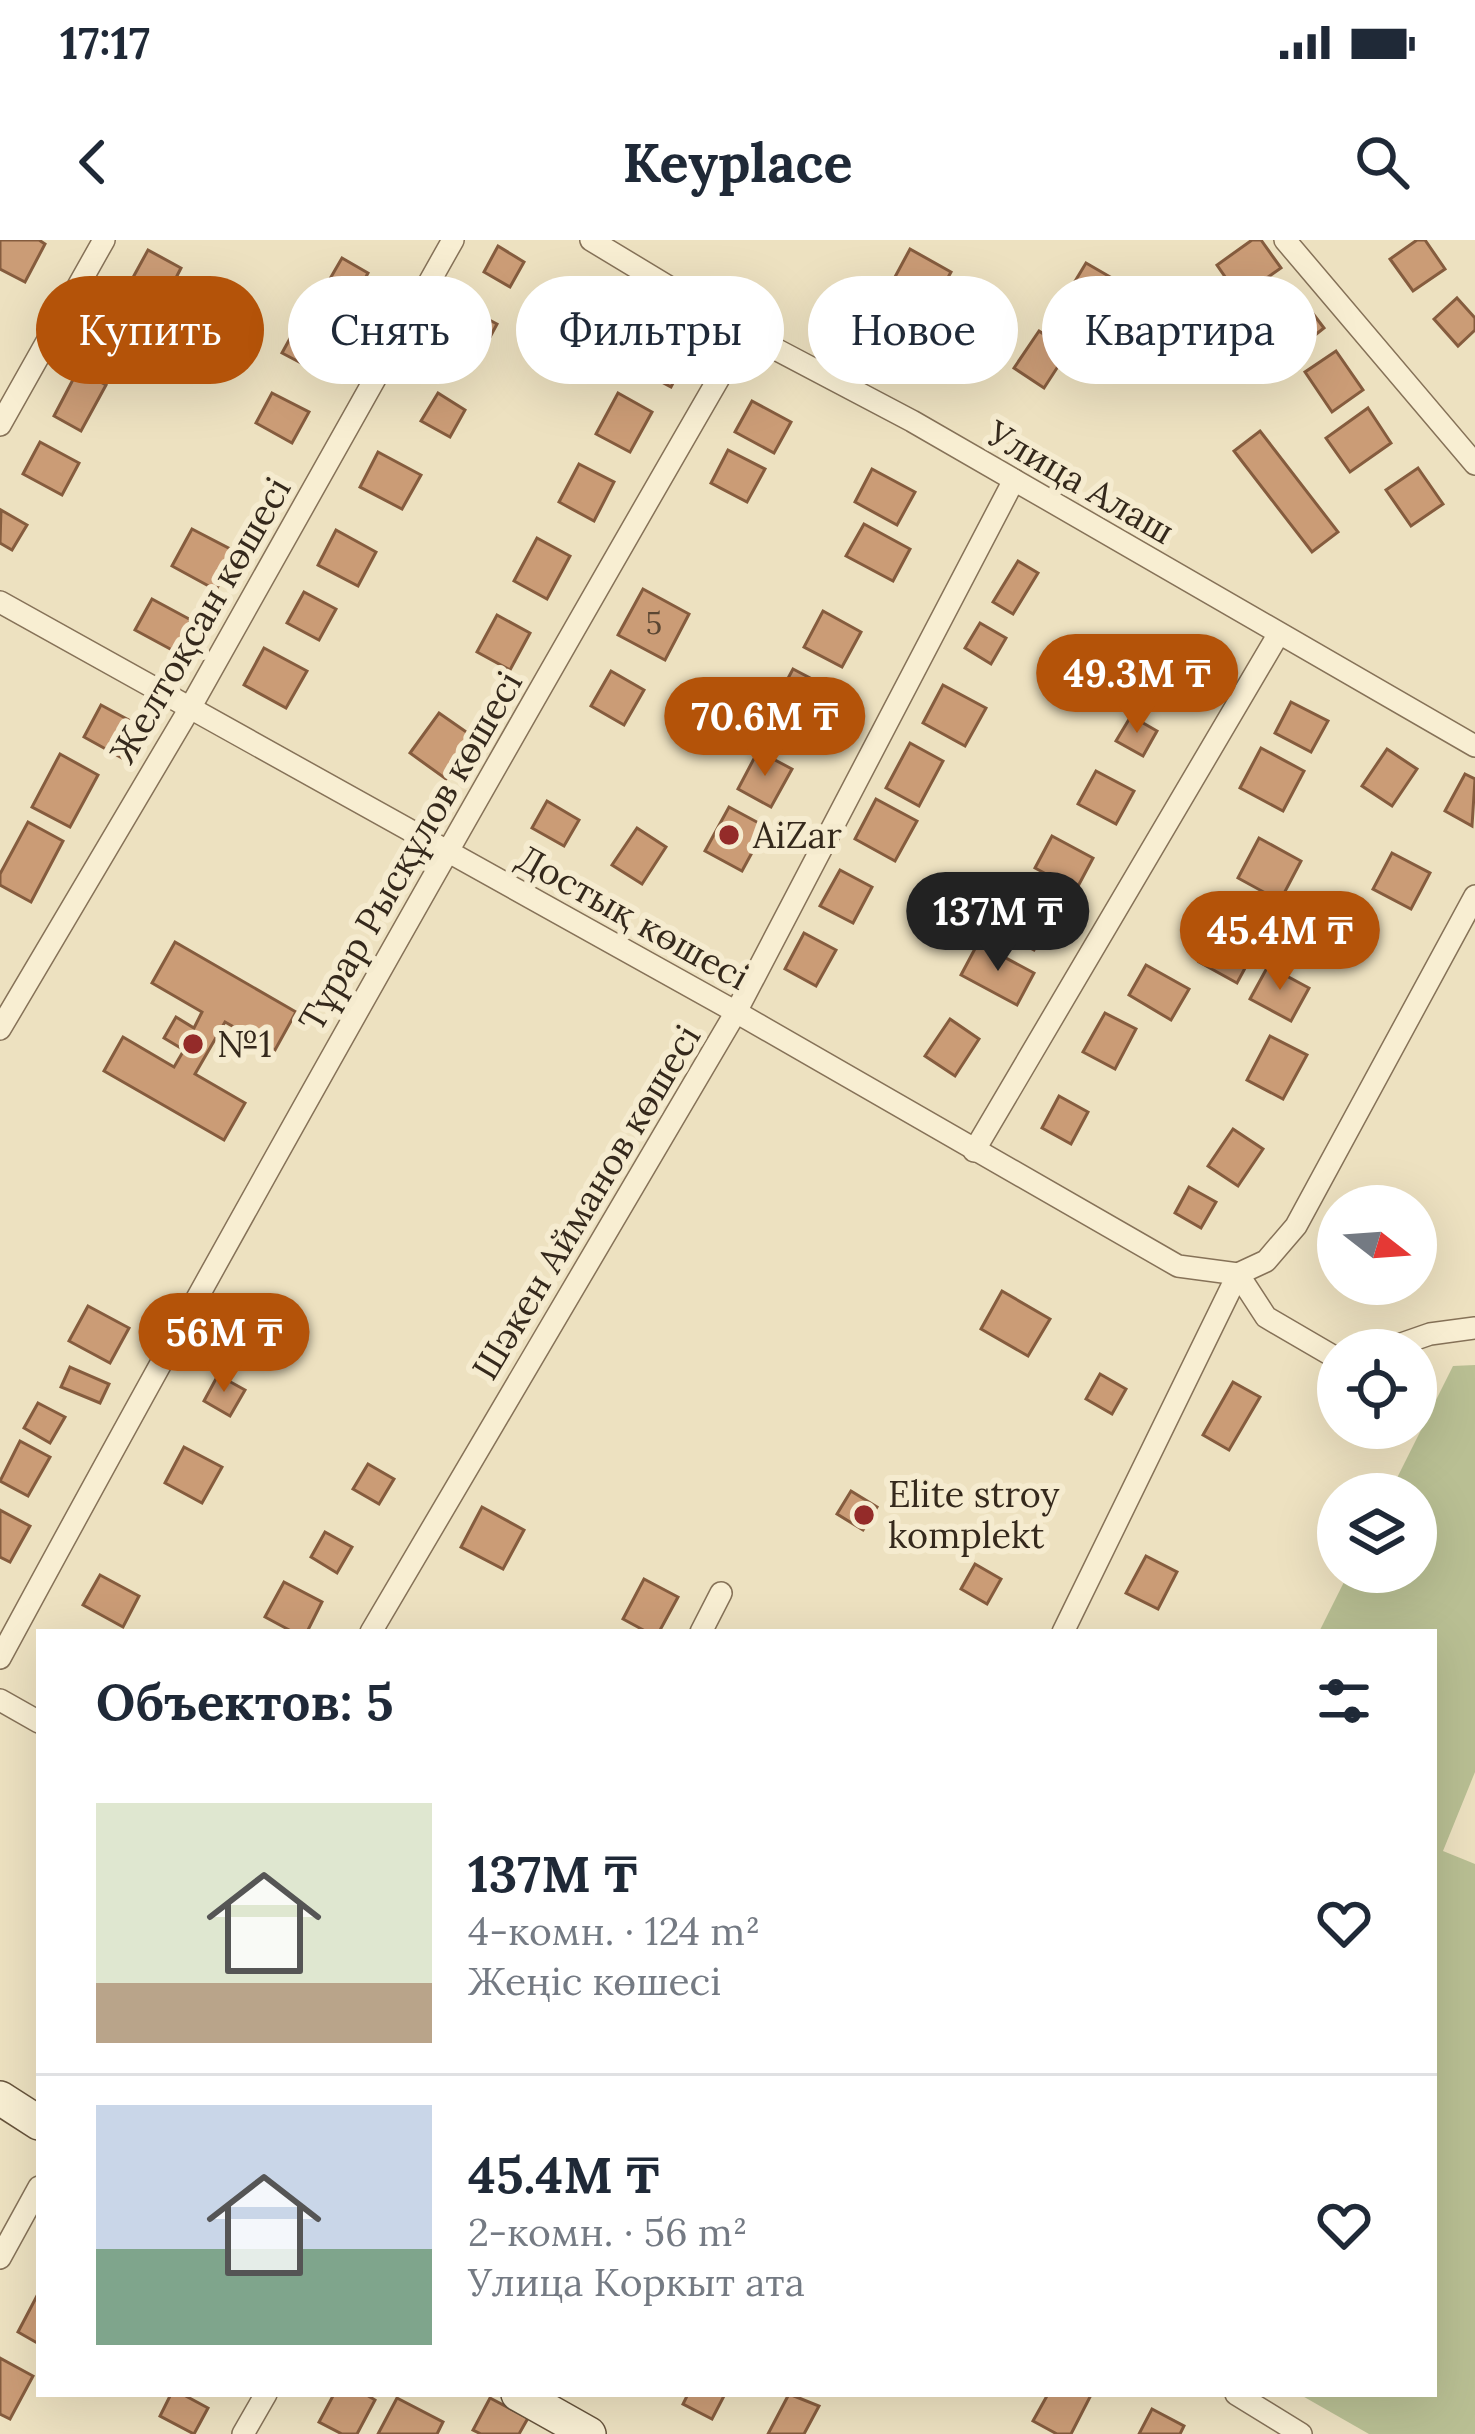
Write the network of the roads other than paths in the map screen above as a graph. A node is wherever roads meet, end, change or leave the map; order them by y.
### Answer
1 (104, 240) edge
2 (453, 240) edge
3 (591, 240) edge
4 (1285, 240) edge
5 (651, 276) edge
6 (784, 354) edge
7 (716, 384) edge
8 (0, 425) edge
9 (1475, 464) edge
10 (1014, 480) junction
11 (0, 602) edge
12 (1278, 635) junction
13 (190, 707) junction
14 (1475, 746) edge
15 (446, 851) junction
16 (1475, 896) edge
17 (736, 1012) junction
18 (0, 1029) edge
19 (974, 1151) junction
20 (1238, 1274) junction
21 (1475, 1328) edge
22 (1437, 1333) edge
23 (1317, 1346) edge
24 (721, 1593) dead end
25 (373, 1629) edge
26 (703, 1629) edge
27 (1064, 1629) edge
28 (0, 1658) edge
29 (0, 1700) edge
30 (36, 1720) edge
31 (0, 2098) edge
32 (36, 2121) edge
33 (36, 2192) edge
34 (0, 2258) edge
35 (264, 2397) edge
36 (523, 2397) edge
37 (1241, 2397) edge
38 (243, 2434) edge
39 (589, 2434) edge
40 (1301, 2434) edge

1 - 8 street
2 - 13 street, Желтоқсан көшесі
3 - 5 street, Улица Алаш
4 - 9 street
6 - 10 street, Улица Алаш
7 - 15 street, Тұрар Рысқұлов көшесі
10 - 12 street, Улица Алаш
10 - 17 street, Шәкен Айманов көшесі
11 - 13 street, Достық көшесі
12 - 14 street, Улица Алаш
12 - 19 street
13 - 15 street, Достық көшесі
13 - 18 street, Желтоқсан көшесі
15 - 17 street, Достық көшесі
15 - 28 street, Тұрар Рысқұлов көшесі
16 - 20 street
17 - 19 street, Достық көшесі
17 - 25 street, Шәкен Айманов көшесі
19 - 20 street, Достық көшесі
20 - 23 street
20 - 27 street
21 - 22 street
24 - 26 street
29 - 30 street
31 - 32 street
33 - 34 street
35 - 38 street
36 - 39 street
37 - 40 street

